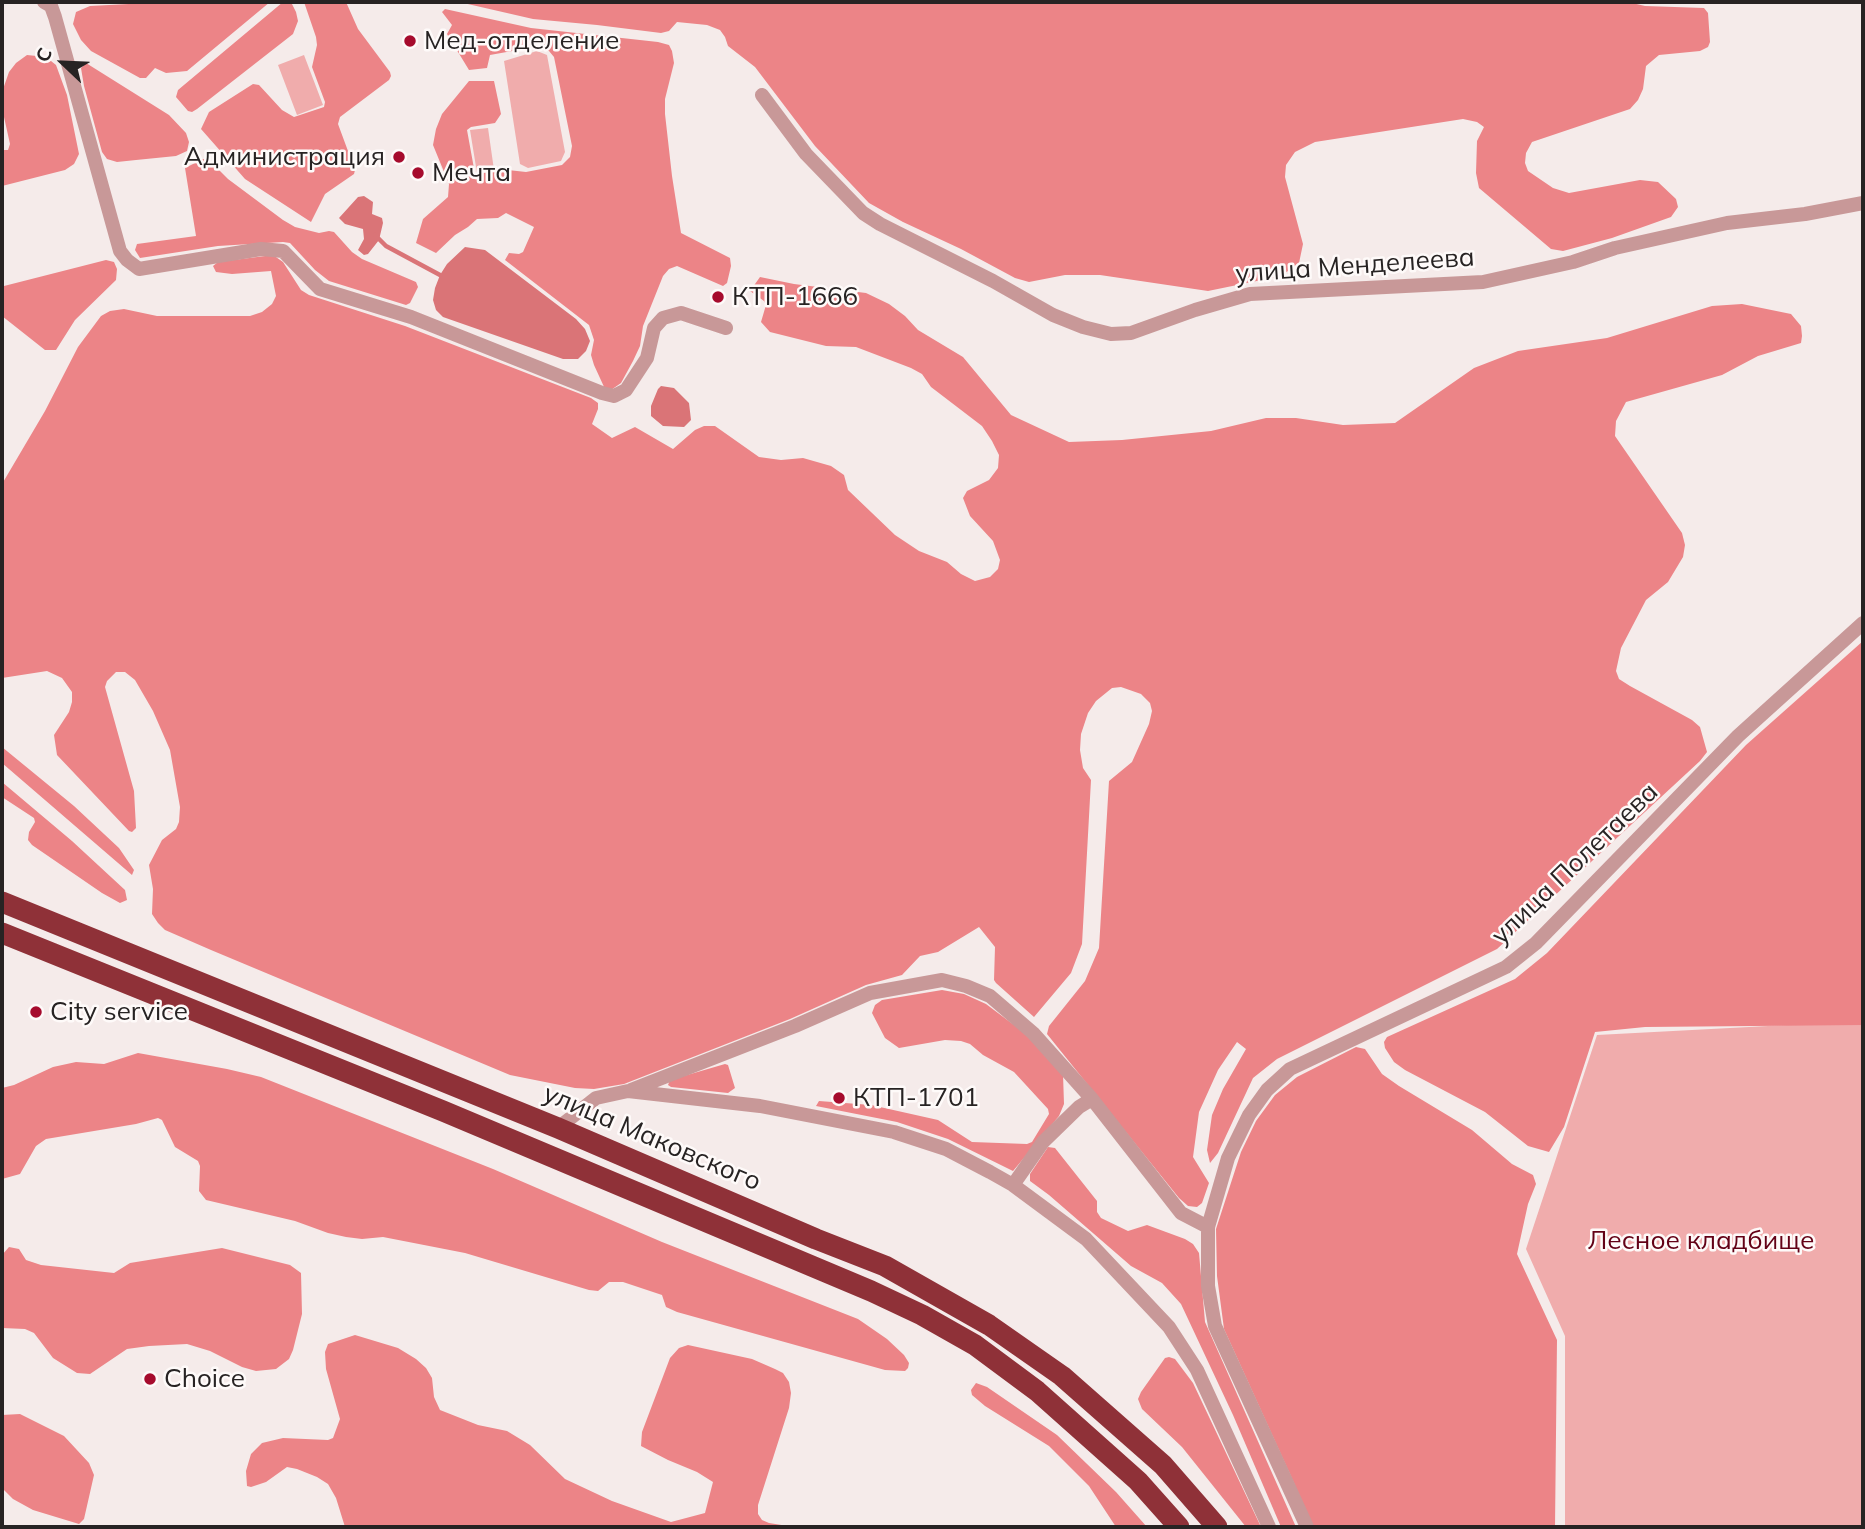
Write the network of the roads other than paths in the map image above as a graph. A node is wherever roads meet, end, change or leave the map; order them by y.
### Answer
1 (44, 2) edge
2 (762, 95) dead end
3 (1863, 203) edge
4 (726, 328) dead end
5 (1863, 623) edge
6 (2, 902) edge
7 (2, 933) edge
8 (628, 1091) junction
9 (1091, 1099) junction
10 (558, 1128) junction
11 (1013, 1185) junction
12 (1208, 1227) junction
13 (1179, 1527) edge
14 (1217, 1527) edge
15 (1269, 1527) edge
16 (1307, 1527) edge

1 - 4 street
2 - 3 street, улица Менделеева
5 - 12 street, улица Полетаева
6 - 10 highway, улица Маковского
7 - 13 highway
8 - 9 street
8 - 10 street
8 - 11 street
9 - 11 street
9 - 12 street
10 - 14 highway, улица Маковского
11 - 15 street
12 - 16 street, улица Полетаева

